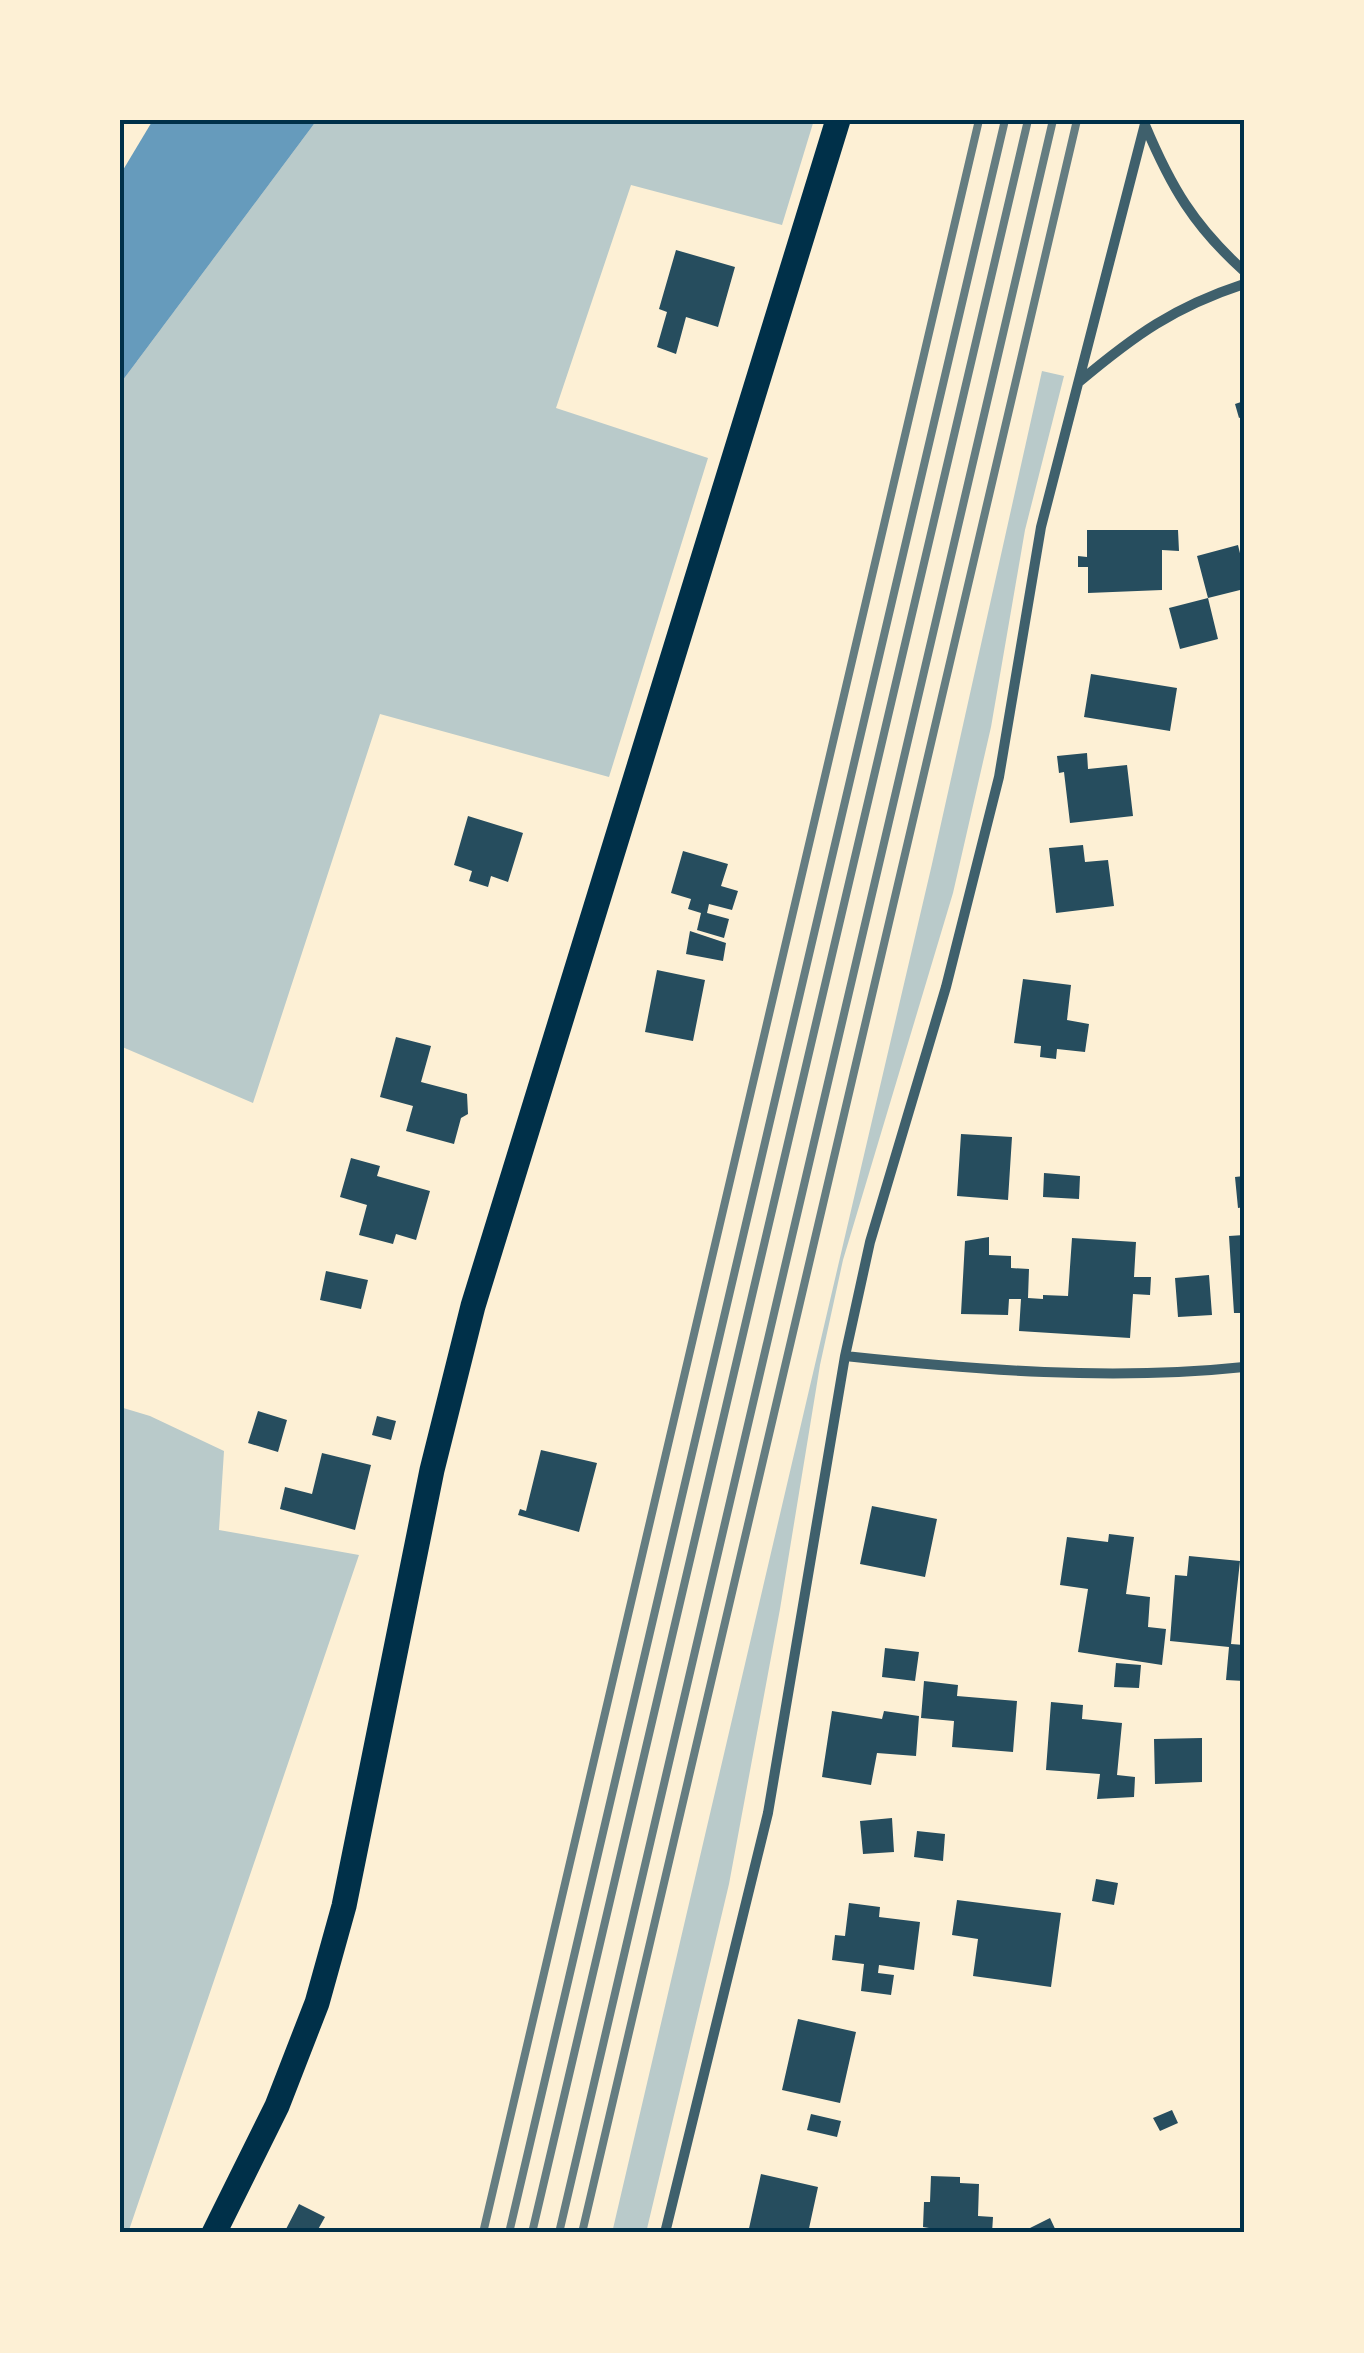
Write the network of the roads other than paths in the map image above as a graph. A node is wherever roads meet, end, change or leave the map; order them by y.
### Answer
1 (838, 120) edge
2 (1145, 122) edge
3 (1244, 271) edge
4 (1244, 284) edge
5 (1078, 382) junction
6 (845, 1356) junction
7 (1244, 1368) edge
8 (214, 2233) edge
9 (665, 2233) edge

1 - 8 main road
2 - 3 street
2 - 5 street
4 - 5 street
5 - 6 street
6 - 7 street
6 - 9 street

